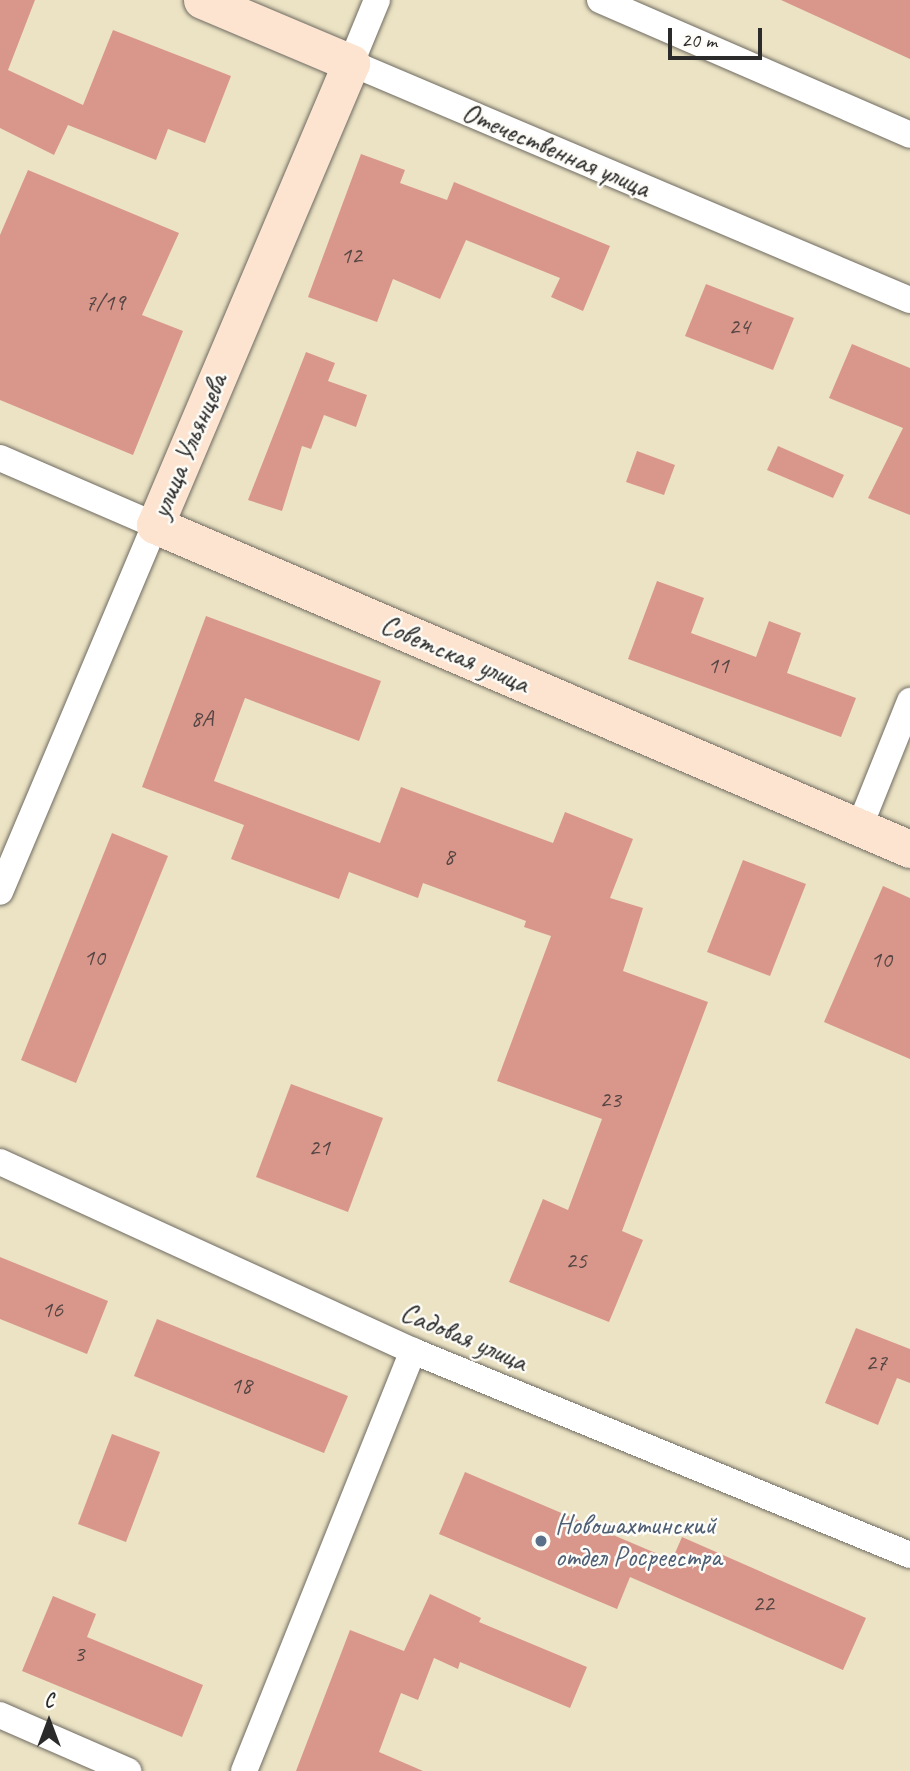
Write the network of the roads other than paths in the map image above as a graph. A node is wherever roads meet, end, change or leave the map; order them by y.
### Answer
1 (202, 0) edge
2 (377, 0) edge
3 (600, 0) edge
4 (351, 62) junction
5 (910, 135) edge
6 (910, 300) edge
7 (0, 458) edge
8 (155, 525) junction
9 (910, 701) edge
10 (859, 828) junction
11 (910, 849) edge
12 (0, 892) edge
13 (0, 1162) edge
14 (413, 1351) junction
15 (910, 1555) edge
16 (0, 1715) edge
17 (128, 1771) edge
18 (244, 1771) edge

1 - 4 street, Отечественная улица
2 - 4 street, улица Ульянцева
3 - 5 street
4 - 6 street, Отечественная улица
4 - 8 street, улица Ульянцева
7 - 8 street, Советская улица
8 - 10 street, Советская улица
8 - 12 street, улица Ульянцева
9 - 10 street
10 - 11 street, Советская улица
13 - 14 street, Садовая улица
14 - 15 street, Садовая улица
14 - 18 street
16 - 17 street

